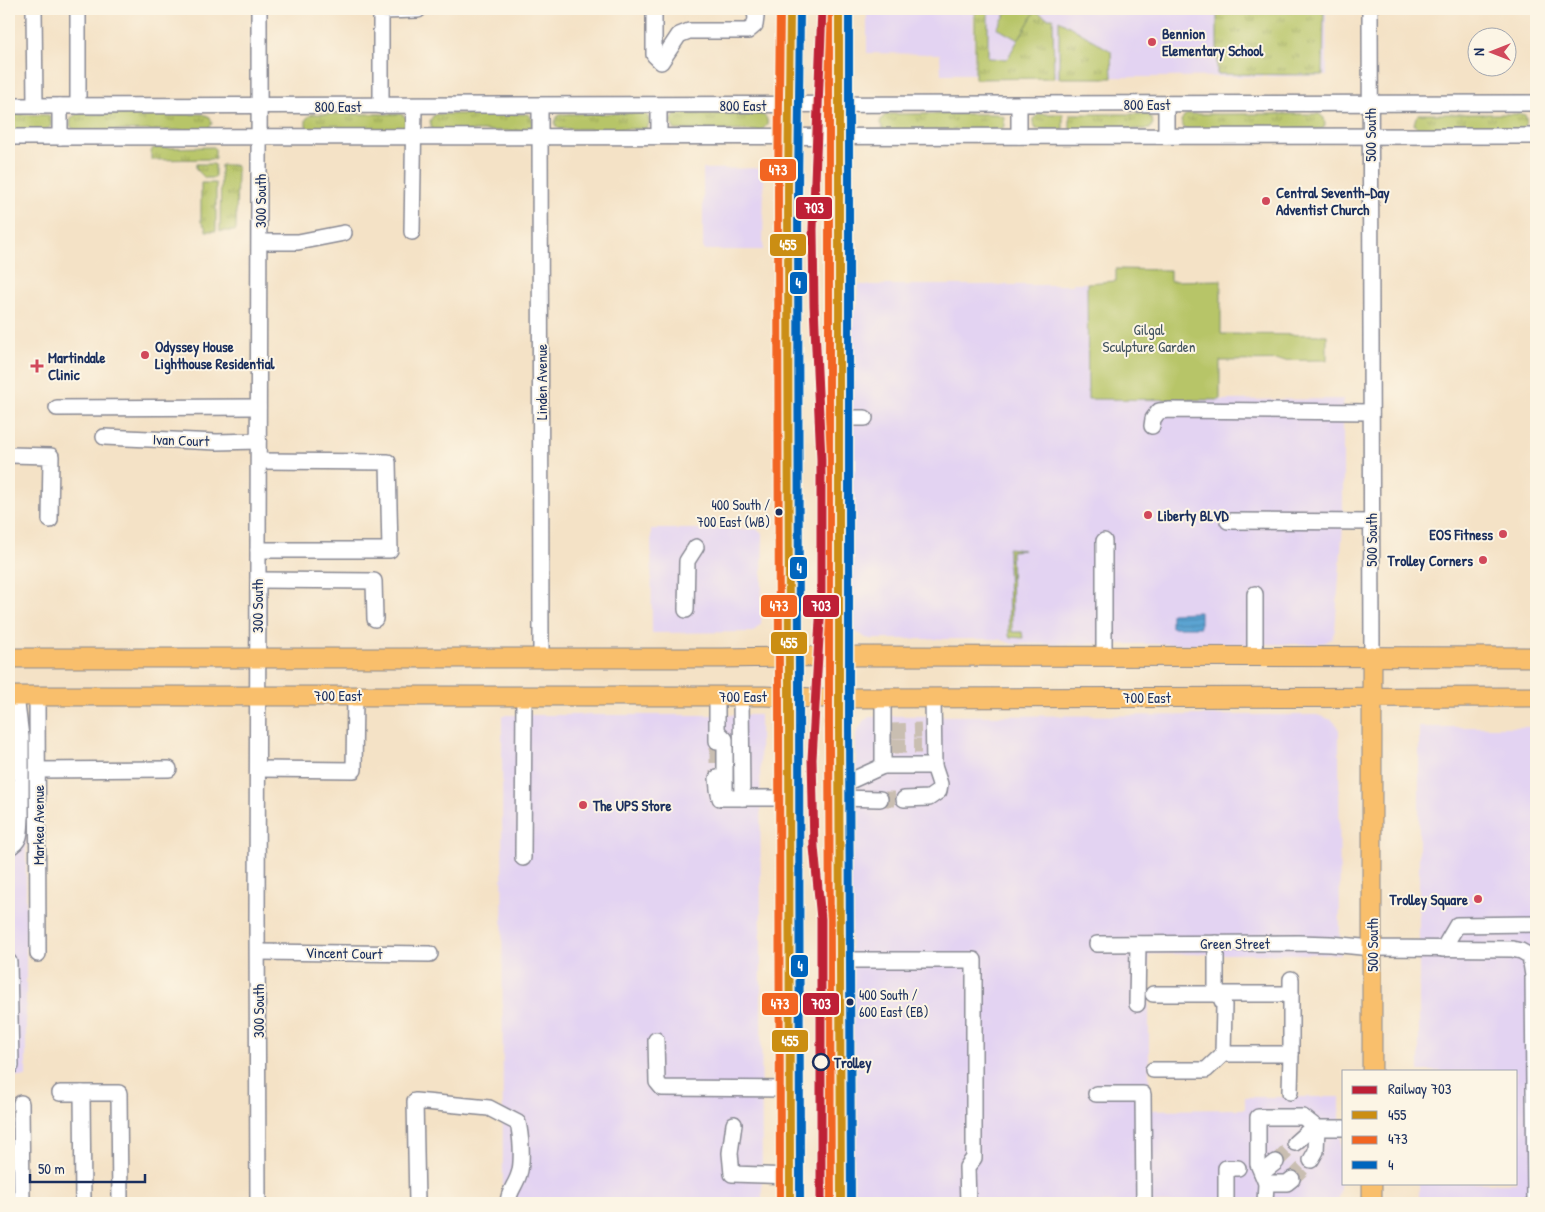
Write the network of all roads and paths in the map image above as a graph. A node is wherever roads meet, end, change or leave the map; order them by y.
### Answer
1 (34, 9) edge
2 (78, 9) edge
3 (259, 9) edge
4 (654, 9) edge
5 (754, 9) edge
6 (790, 9) edge
7 (839, 9) edge
8 (1370, 9) edge
9 (418, 10) edge
10 (1536, 103) edge
11 (1019, 104) junction
12 (1166, 104) junction
13 (1370, 104) junction
14 (789, 105) junction
15 (838, 105) junction
16 (9, 106) edge
17 (35, 106) junction
18 (60, 106) junction
19 (78, 106) junction
20 (260, 106) junction
21 (382, 106) junction
22 (414, 106) junction
23 (540, 106) junction
24 (660, 106) junction
25 (659, 136) junction
26 (788, 136) junction
27 (1019, 136) junction
28 (1166, 136) junction
29 (1370, 136) junction
30 (1536, 136) edge
31 (9, 137) edge
32 (60, 137) junction
33 (260, 137) junction
34 (414, 137) junction
35 (540, 137) junction
36 (838, 137) junction
37 (412, 232) dead end
38 (344, 233) dead end
39 (260, 242) junction
40 (258, 407) junction
41 (56, 408) dead end
42 (1371, 412) junction
43 (839, 418) junction
44 (865, 418) dead end
45 (1152, 426) dead end
46 (104, 437) dead end
47 (258, 441) junction
48 (9, 455) edge
49 (259, 461) junction
50 (50, 520) dead end
51 (1228, 521) dead end
52 (1371, 522) junction
53 (1104, 541) dead end
54 (696, 547) dead end
55 (258, 550) junction
56 (258, 580) junction
57 (1256, 594) dead end
58 (686, 610) dead end
59 (375, 619) dead end
60 (790, 656) junction
61 (839, 656) junction
62 (1104, 656) junction
63 (1256, 656) junction
64 (1372, 656) junction
65 (1536, 657) edge
66 (9, 658) edge
67 (257, 658) junction
68 (541, 658) junction
69 (355, 695) junction
70 (12, 696) edge
71 (37, 696) junction
72 (257, 696) junction
73 (524, 696) junction
74 (717, 696) junction
75 (741, 696) junction
76 (788, 697) junction
77 (839, 697) junction
78 (883, 697) junction
79 (933, 697) junction
80 (1372, 697) junction
81 (1536, 697) edge
82 (717, 731) junction
83 (717, 748) tunnel mouth
84 (883, 766) junction
85 (934, 766) junction
86 (169, 769) dead end
87 (258, 769) junction
88 (37, 770) junction
89 (717, 778) tunnel mouth
90 (839, 792) junction
91 (734, 798) junction
92 (789, 798) junction
93 (904, 798) tunnel mouth
94 (880, 799) tunnel mouth
95 (21, 816) junction
96 (9, 831) edge
97 (9, 847) edge
98 (523, 858) dead end
99 (1536, 924) edge
100 (1216, 943) junction
101 (1097, 944) dead end
102 (1138, 944) junction
103 (1372, 948) junction
104 (1443, 949) junction
105 (258, 952) junction
106 (38, 954) dead end
107 (430, 954) dead end
108 (840, 960) junction
109 (9, 962) edge
110 (1291, 979) dead end
111 (1153, 994) dead end
112 (1219, 994) junction
113 (1291, 994) junction
114 (1138, 1004) dead end
115 (656, 1040) dead end
116 (1224, 1054) junction
117 (1291, 1054) junction
118 (9, 1066) edge
119 (1153, 1070) dead end
120 (1372, 1070) edge
121 (790, 1089) junction
122 (1290, 1092) dead end
123 (60, 1093) dead end
124 (82, 1093) junction
125 (1096, 1094) dead end
126 (22, 1103) dead end
127 (734, 1124) dead end
128 (1315, 1127) junction
129 (1342, 1128) edge
130 (1295, 1143) tunnel mouth
131 (1311, 1160) tunnel mouth
132 (1276, 1162) tunnel mouth
133 (1238, 1168) dead end
134 (790, 1176) junction
135 (1264, 1178) junction
136 (1292, 1178) tunnel mouth
137 (1372, 1184) edge
138 (22, 1203) edge
139 (83, 1203) edge
140 (120, 1203) edge
141 (258, 1203) edge
142 (417, 1203) edge
143 (508, 1203) edge
144 (790, 1203) edge
145 (841, 1203) edge
146 (968, 1203) edge
147 (1144, 1203) edge
148 (1226, 1203) edge
149 (1266, 1203) edge
150 (1372, 1203) edge
151 (1534, 1203) edge

1 - 17 street
2 - 19 street
3 - 20 street, 300 South
4 - 5 street
6 - 14 main road
7 - 15 main road
8 - 13 street, 500 South
9 - 21 street
10 - 13 street, 800 East
11 - 12 street, 800 East
11 - 15 street, 800 East
11 - 27 street
12 - 13 street, 800 East
12 - 28 street
13 - 29 street, 500 South
14 - 15 street, 800 East
14 - 24 street, 800 East
14 - 26 main road
15 - 36 main road
16 - 17 street, 800 East
17 - 18 street, 800 East
18 - 19 street, 800 East
18 - 32 street
19 - 20 street, 800 East
20 - 21 street, 800 East
20 - 33 street, 300 South
21 - 22 street, 800 East
22 - 23 street, 800 East
22 - 34 street
23 - 24 street, 800 East
23 - 35 street, Linden Avenue
24 - 25 street
25 - 26 street, 800 East
25 - 35 street, 800 East
26 - 36 street, 800 East
26 - 60 main road
27 - 28 street, 800 East
27 - 36 street, 800 East
28 - 29 street, 800 East
29 - 30 street, 800 East
29 - 42 street, 500 South
31 - 32 street, 800 East
32 - 33 street, 800 East
33 - 34 street, 800 East
33 - 39 street, 300 South
34 - 35 street, 800 East
34 - 37 street
35 - 68 street, Linden Avenue
36 - 43 main road
38 - 39 street
39 - 40 street, 300 South
40 - 41 street
40 - 47 street, 300 South
42 - 45 street
42 - 52 street, 500 South
43 - 44 street
43 - 61 main road
46 - 47 street, Ivan Court
47 - 49 street, 300 South
48 - 50 street
49 - 55 street, 300 South
49 - 55 street
51 - 52 street
52 - 64 street, 500 South
53 - 62 street
54 - 58 street
55 - 56 street, 300 South
56 - 59 street
56 - 67 street, 300 South
57 - 63 street
60 - 61 main road
60 - 68 main road
60 - 76 main road
61 - 62 main road
61 - 77 main road
62 - 63 main road
63 - 64 main road
64 - 65 main road
64 - 80 main road, 500 South
66 - 67 main road
67 - 68 main road
67 - 72 street, 300 South
69 - 72 main road, 700 East
69 - 73 main road, 700 East
69 - 87 street
70 - 71 main road, 700 East
70 - 95 street
71 - 72 main road, 700 East
71 - 88 street, Markea Avenue
72 - 87 street, 300 South
73 - 74 main road, 700 East
73 - 98 street
74 - 75 main road, 700 East
74 - 82 street
75 - 76 main road, 700 East
75 - 91 street
76 - 77 main road, 700 East
76 - 92 main road
77 - 78 main road, 700 East
77 - 90 main road
78 - 79 main road, 700 East
78 - 84 street
79 - 80 main road, 700 East
79 - 85 street
80 - 81 main road, 700 East
80 - 103 main road, 500 South
82 - 83 street
82 - 91 street
84 - 85 street
84 - 90 street
85 - 93 street
86 - 88 street
87 - 105 street, 300 South
88 - 106 street, Markea Avenue
89 - 91 street
90 - 94 street
90 - 108 main road
91 - 92 street
92 - 121 main road
95 - 96 street
95 - 97 street
99 - 104 street
100 - 102 street, Green Street
100 - 103 street, Green Street
100 - 112 street
101 - 102 street, Green Street
102 - 114 street
103 - 104 street, Green Street
103 - 120 main road, 500 South
104 - 151 street, Green Street
105 - 107 street, Vincent Court
105 - 141 street, 300 South
108 - 145 main road
108 - 146 street
109 - 118 street
110 - 113 street
111 - 112 street
112 - 113 street
112 - 116 street
113 - 117 street
115 - 121 street
116 - 117 street
116 - 119 street
117 - 122 street
121 - 134 main road
123 - 124 street
124 - 139 street
124 - 140 street
125 - 147 street
126 - 138 street
127 - 134 street
128 - 129 street
128 - 130 street
128 - 131 street
128 - 135 street
132 - 135 street
133 - 148 street
134 - 144 main road
135 - 136 street
135 - 149 street
137 - 150 main road
142 - 143 street

